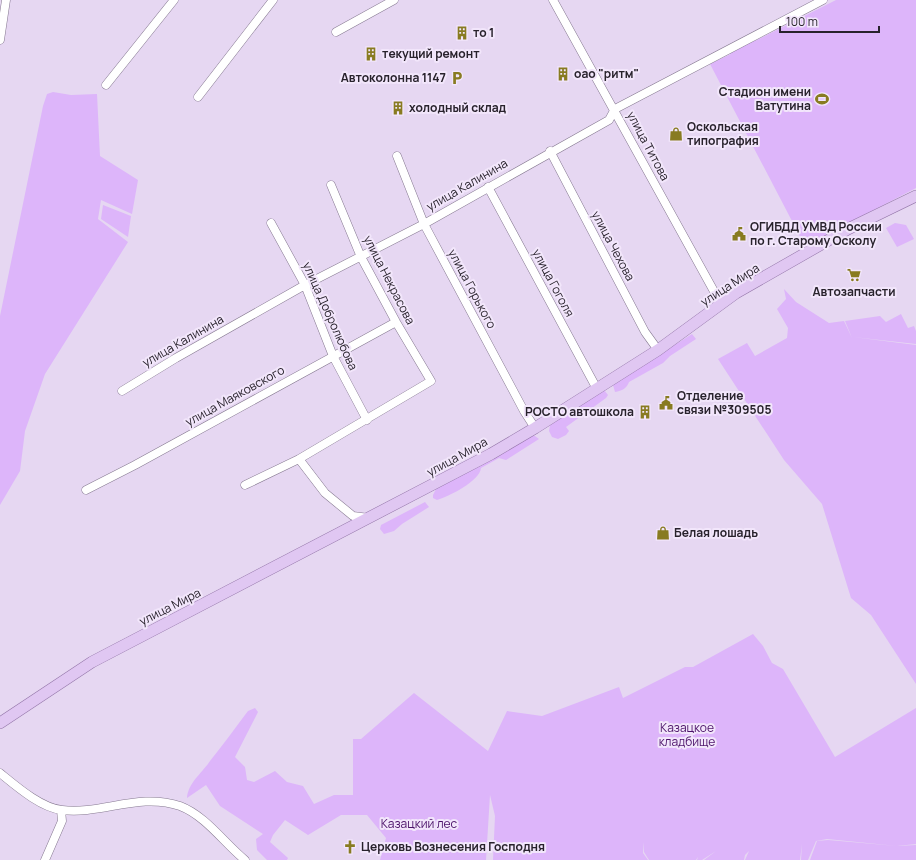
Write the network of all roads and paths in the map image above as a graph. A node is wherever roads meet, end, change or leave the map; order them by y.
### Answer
1 (6, 0) edge
2 (174, 0) edge
3 (273, 0) edge
4 (394, 0) edge
5 (553, 0) edge
6 (824, 0) edge
7 (336, 32) dead end
8 (0, 40) edge
9 (106, 85) dead end
10 (198, 97) dead end
11 (615, 109) junction
12 (550, 151) junction
13 (397, 156) dead end
14 (332, 185) dead end
15 (488, 187) junction
16 (916, 196) edge
17 (271, 223) dead end
18 (424, 224) junction
19 (361, 257) junction
20 (305, 285) junction
21 (721, 304) junction
22 (396, 322) junction
23 (658, 350) junction
24 (333, 356) junction
25 (597, 389) junction
26 (122, 391) dead end
27 (367, 420) junction
28 (535, 428) junction
29 (299, 459) junction
30 (245, 486) dead end
31 (86, 490) dead end
32 (370, 518) junction
33 (0, 722) edge
34 (0, 773) edge
35 (62, 810) junction
36 (45, 860) edge
37 (245, 860) edge

1 - 8 street
2 - 9 street
3 - 10 street
4 - 7 street
5 - 11 street, улица Титова
6 - 11 street, улица Калинина
11 - 12 street, улица Калинина
11 - 21 street, улица Титова
12 - 15 street, улица Калинина
12 - 23 street, улица Чехова
13 - 18 street, улица Горького
14 - 19 street, улица Некрасова
15 - 18 street, улица Калинина
15 - 25 street, улица Гоголя
16 - 21 main road, улица Мира
17 - 20 street, улица Добролюбова
18 - 19 street, улица Калинина
18 - 28 street, улица Горького
19 - 20 street, улица Калинина
19 - 22 street, улица Некрасова
20 - 24 street, улица Добролюбова
20 - 26 street, улица Калинина
21 - 23 main road, улица Мира
22 - 24 street, улица Маяковского
22 - 27 street, улица Некрасова
23 - 25 main road, улица Мира
24 - 27 street, улица Добролюбова
24 - 31 street, улица Маяковского
25 - 28 main road, улица Мира
27 - 29 street
28 - 32 main road, улица Мира
29 - 30 street
29 - 32 street
32 - 33 main road, улица Мира
34 - 35 street
35 - 36 street
35 - 37 street

